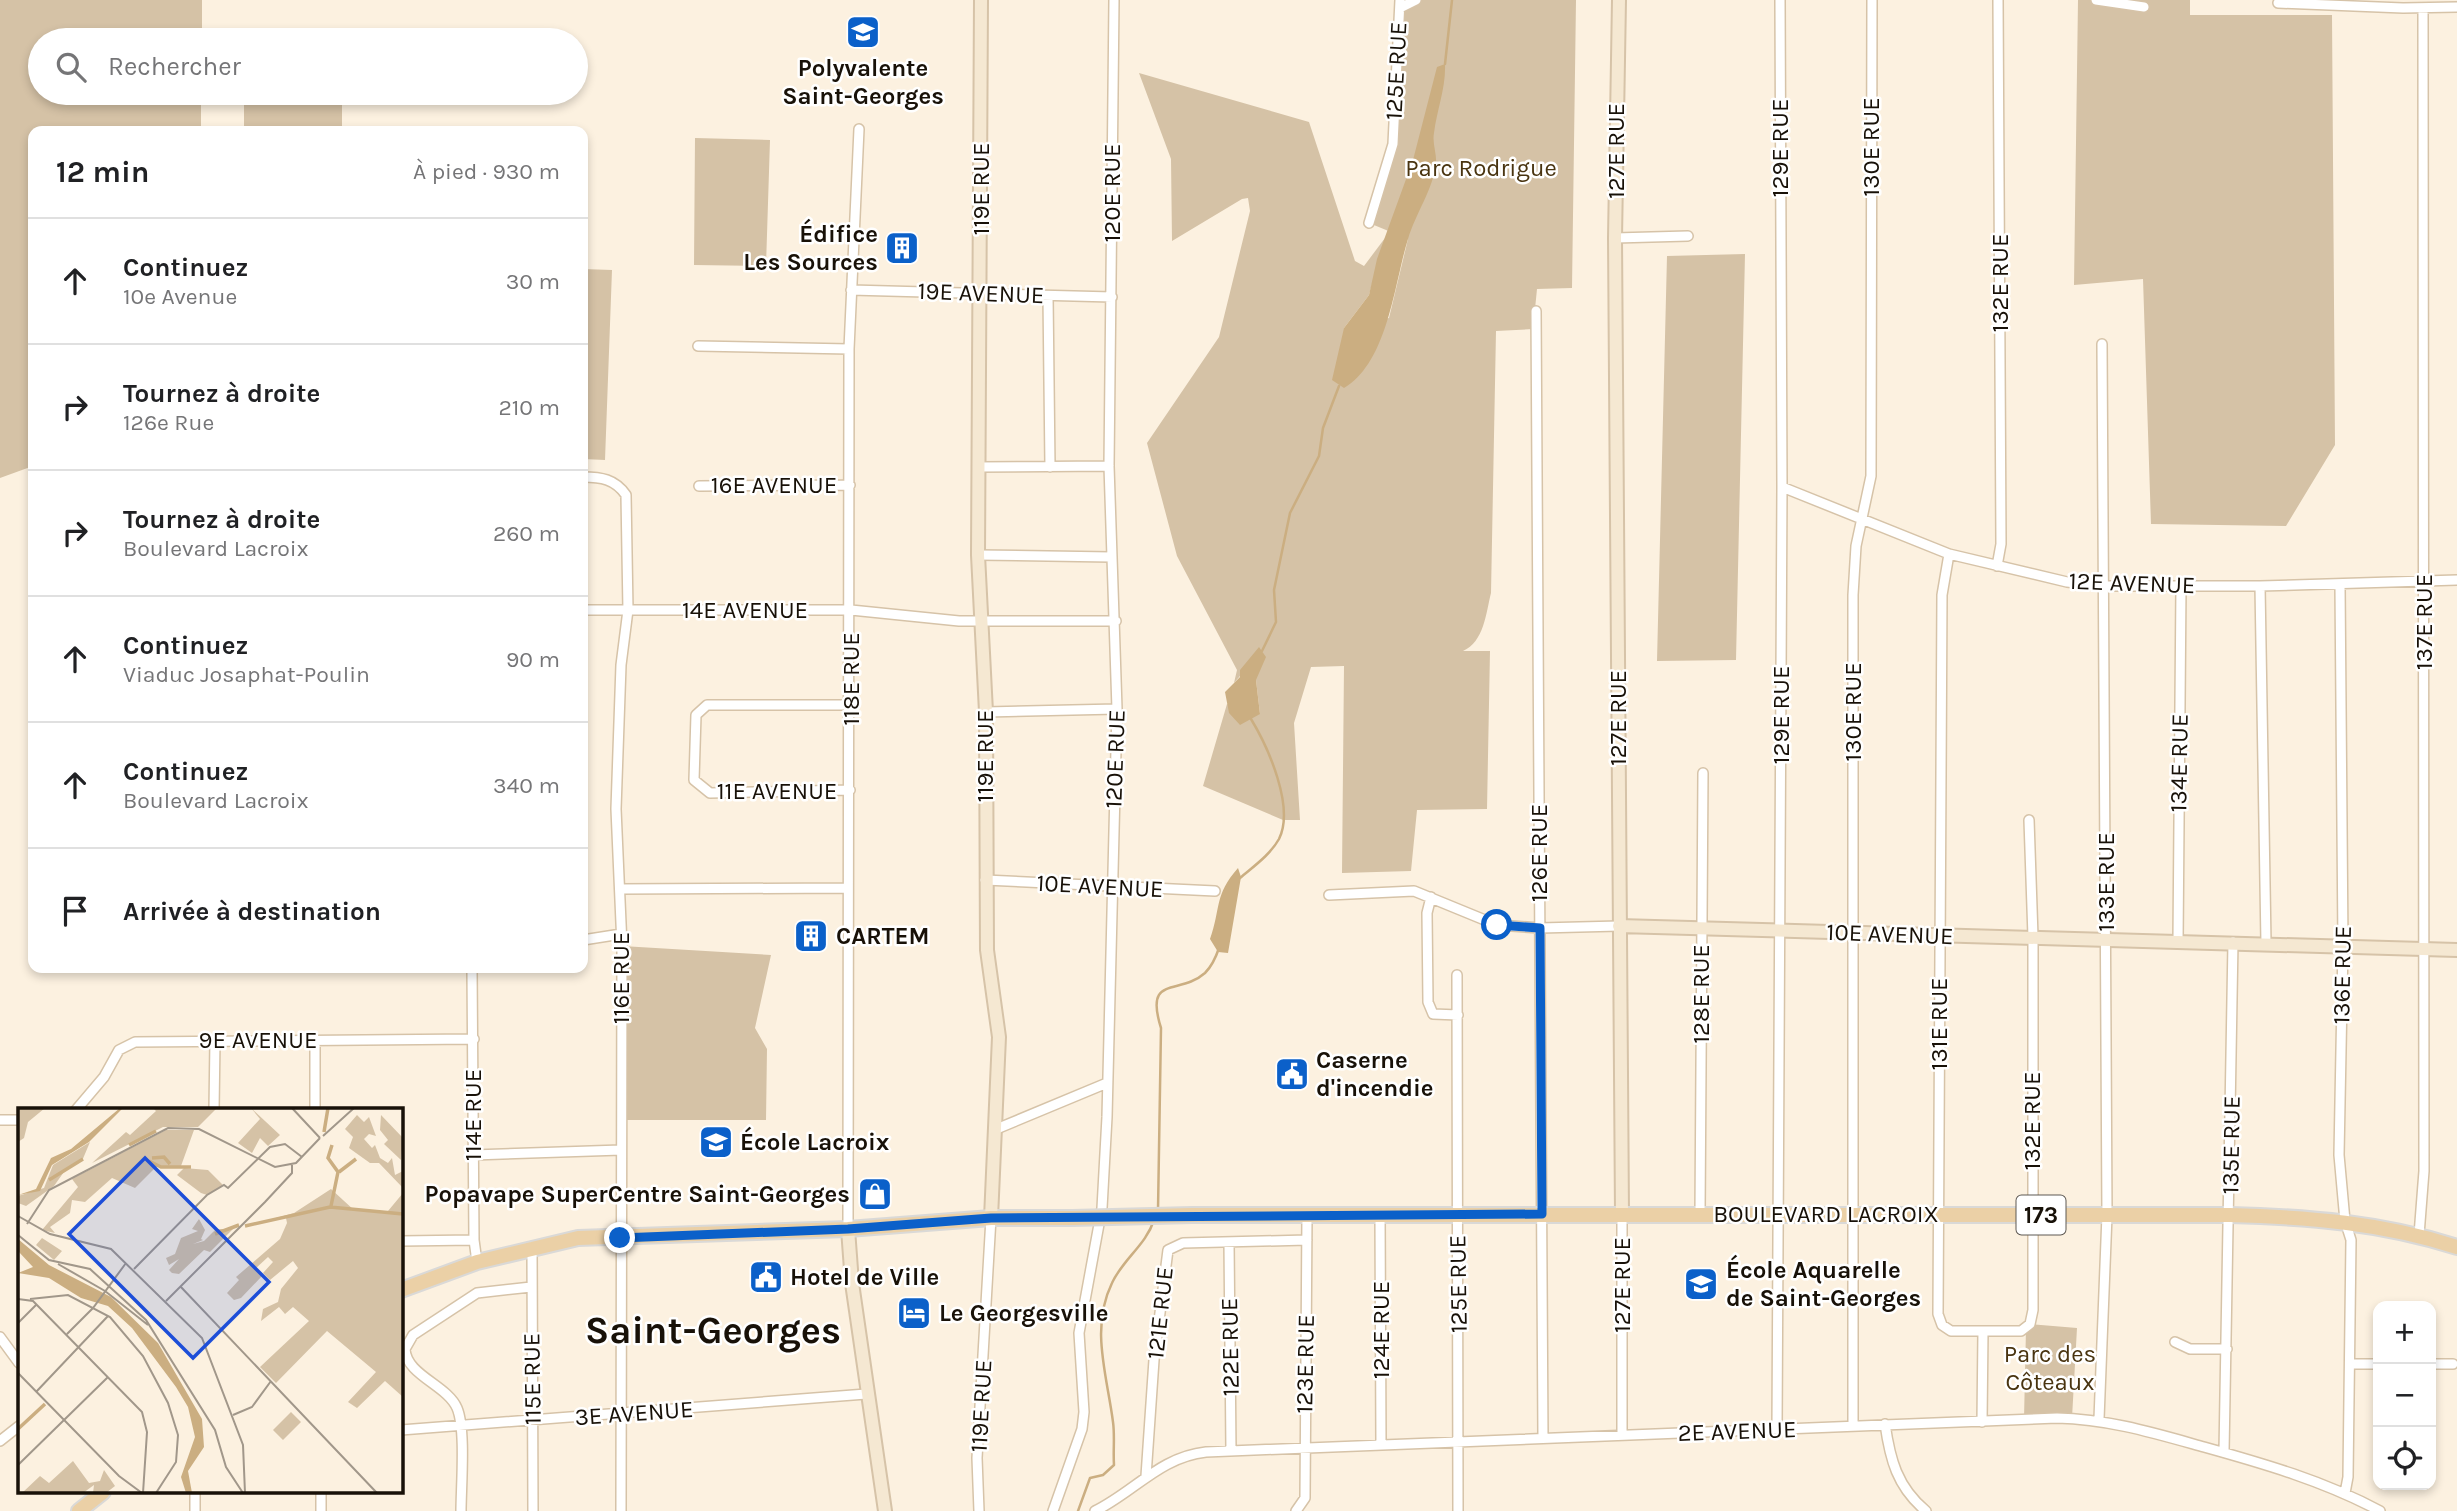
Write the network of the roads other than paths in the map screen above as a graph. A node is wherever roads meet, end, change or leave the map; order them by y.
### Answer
1 (981, 0) edge
2 (1114, 0) edge
3 (1416, 0) edge
4 (1619, 0) edge
5 (1780, 0) edge
6 (1872, 0) edge
7 (1998, 0) edge
8 (2096, 0) edge
9 (2278, 3) dead end
10 (1400, 4) edge
11 (2457, 6) edge
12 (2144, 7) dead end
13 (2423, 8) junction
14 (859, 129) dead end
15 (1369, 223) dead end
16 (1688, 236) dead end
17 (1615, 238) junction
18 (851, 290) junction
19 (981, 293) junction
20 (1048, 296) junction
21 (1112, 297) junction
22 (1536, 311) dead end
23 (2102, 344) dead end
24 (698, 346) dead end
25 (849, 349) junction
26 (1109, 466) junction
27 (979, 467) junction
28 (1050, 467) junction
29 (588, 477) edge
30 (850, 485) junction
31 (699, 486) dead end
32 (1782, 488) junction
33 (1863, 523) junction
34 (1949, 554) junction
35 (978, 555) junction
36 (1111, 557) junction
37 (1997, 566) junction
38 (2457, 580) edge
39 (2424, 581) junction
40 (2340, 584) junction
41 (2104, 586) junction
42 (2181, 586) junction
43 (2260, 586) junction
44 (588, 610) edge
45 (628, 610) junction
46 (851, 610) junction
47 (981, 620) junction
48 (1116, 621) junction
49 (851, 705) junction
50 (1117, 709) junction
51 (986, 712) junction
52 (1703, 774) dead end
53 (850, 790) junction
54 (2029, 820) dead end
55 (985, 880) junction
56 (1111, 886) junction
57 (848, 888) junction
58 (620, 889) junction
59 (1215, 891) dead end
60 (1329, 895) dead end
61 (1431, 897) junction
62 (1619, 926) junction
63 (1540, 928) junction
64 (1702, 928) junction
65 (1780, 930) junction
66 (1855, 932) junction
67 (621, 934) junction
68 (1939, 937) junction
69 (2033, 937) junction
70 (588, 939) edge
71 (2106, 939) junction
72 (2178, 941) junction
73 (2233, 942) junction
74 (2266, 943) junction
75 (2343, 945) junction
76 (2424, 949) junction
77 (2457, 950) edge
78 (472, 973) edge
79 (1457, 975) dead end
80 (1458, 1015) junction
81 (474, 1039) junction
82 (215, 1040) junction
83 (315, 1041) junction
84 (1107, 1083) junction
85 (78, 1108) edge
86 (214, 1108) edge
87 (315, 1108) edge
88 (0, 1120) edge
89 (18, 1120) edge
90 (994, 1130) junction
91 (621, 1150) junction
92 (473, 1155) junction
93 (1622, 1213) junction
94 (1380, 1214) junction
95 (1457, 1214) junction
96 (1542, 1214) junction
97 (1700, 1214) junction
98 (1778, 1214) junction
99 (1854, 1214) junction
100 (1941, 1214) junction
101 (2230, 1214) junction
102 (1307, 1215) junction
103 (2032, 1215) junction
104 (2108, 1215) junction
105 (991, 1218) junction
106 (2345, 1221) junction
107 (848, 1229) junction
108 (2419, 1235) junction
109 (620, 1238) junction
110 (474, 1240) junction
111 (1307, 1240) junction
112 (402, 1241) edge
113 (1229, 1242) junction
114 (532, 1247) junction
115 (2457, 1247) edge
116 (477, 1262) junction
117 (531, 1287) junction
118 (402, 1290) edge
119 (1983, 1331) junction
120 (0, 1337) edge
121 (2175, 1342) dead end
122 (2227, 1349) junction
123 (18, 1362) edge
124 (2350, 1364) junction
125 (2373, 1364) edge
126 (2436, 1364) edge
127 (2453, 1364) dead end
128 (866, 1394) junction
129 (620, 1415) junction
130 (533, 1419) junction
131 (2099, 1419) junction
132 (1982, 1422) junction
133 (460, 1424) junction
134 (1885, 1424) junction
135 (1853, 1426) junction
136 (18, 1427) edge
137 (1777, 1429) junction
138 (402, 1430) edge
139 (1622, 1435) junction
140 (1543, 1438) junction
141 (0, 1441) edge
142 (1459, 1441) junction
143 (1381, 1445) junction
144 (1303, 1447) junction
145 (1231, 1451) junction
146 (2224, 1452) junction
147 (1146, 1476) junction
148 (2345, 1493) junction
149 (100, 1494) edge
150 (79, 1511) edge
151 (461, 1511) edge
152 (533, 1511) edge
153 (621, 1511) edge
154 (885, 1511) edge
155 (979, 1511) edge
156 (1053, 1511) edge
157 (1095, 1511) edge
158 (1296, 1511) edge
159 (1458, 1511) edge
160 (1926, 1511) edge
161 (2380, 1511) edge

1 - 19 street, 119E RUE
2 - 21 street, 120E RUE
3 - 10 street
4 - 17 street, 127E RUE
5 - 32 street, 129E RUE
6 - 33 street, 130E RUE
7 - 37 street, 132E RUE
8 - 12 street
9 - 13 street
10 - 15 street, 125E RUE
11 - 13 street
13 - 39 street, 137E RUE
14 - 18 street, 118E RUE
16 - 17 street
17 - 62 street, 127E RUE
18 - 19 street, 19E AVENUE
18 - 25 street, 118E RUE
19 - 20 street, 19E AVENUE
19 - 27 street, 119E RUE
20 - 21 street, 19E AVENUE
20 - 28 street
21 - 26 street, 120E RUE
22 - 63 street, 126E RUE
23 - 41 street, 133E RUE
24 - 25 street
25 - 30 street, 118E RUE
26 - 28 street
26 - 36 street, 120E RUE
27 - 28 street
27 - 35 street, 119E RUE
29 - 45 street, 116E RUE
30 - 31 street, 16E AVENUE
30 - 46 street, 118E RUE
32 - 33 street, 12E AVENUE
32 - 65 street, 129E RUE
33 - 34 street, 12E AVENUE
33 - 66 street, 130E RUE
34 - 37 street, 12E AVENUE
34 - 68 street, 131E RUE
35 - 36 street
35 - 47 street, 119E RUE
36 - 48 street, 120E RUE
37 - 41 street, 12E AVENUE
38 - 39 street, 12E AVENUE
39 - 40 street, 12E AVENUE
39 - 76 street, 137E RUE
40 - 43 street, 12E AVENUE
40 - 75 street, 136E RUE
41 - 42 street, 12E AVENUE
41 - 71 street, 133E RUE
42 - 43 street, 12E AVENUE
42 - 72 street, 134E RUE
43 - 74 street
44 - 45 street, 14E AVENUE
45 - 46 street, 14E AVENUE
45 - 58 street, 116E RUE
46 - 47 street, 14E AVENUE
46 - 49 street, 118E RUE
47 - 48 street, 14E AVENUE
47 - 51 street, 119E RUE
48 - 50 street, 120E RUE
49 - 53 street, 118E RUE
49 - 53 street, 11E AVENUE
50 - 51 street
50 - 56 street, 120E RUE
51 - 55 street, 119E RUE
52 - 64 street, 128E RUE
53 - 57 street, 118E RUE
54 - 69 street, 132E RUE
55 - 56 street, 10E AVENUE
55 - 90 street, 119E RUE
56 - 59 street, 10E AVENUE
56 - 84 street, 120E RUE
57 - 58 street
57 - 107 street, 118E RUE
58 - 67 street, 116E RUE
60 - 61 street, 10E AVENUE
61 - 63 street, 10E AVENUE
61 - 80 street
62 - 63 street, 10E AVENUE
62 - 64 street, 10E AVENUE
62 - 93 street, 127E RUE
63 - 96 street, 126E RUE
64 - 65 street, 10E AVENUE
64 - 97 street, 128E RUE
65 - 66 street, 10E AVENUE
65 - 98 street, 129E RUE
66 - 68 street, 10E AVENUE
66 - 99 street, 130E RUE
67 - 70 street
67 - 91 street, 116E RUE
68 - 69 street, 10E AVENUE
68 - 100 street, 131E RUE
69 - 71 street, 10E AVENUE
69 - 103 street, 132E RUE
71 - 72 street, 10E AVENUE
71 - 104 street, 133E RUE
72 - 73 street, 10E AVENUE
73 - 74 street, 10E AVENUE
73 - 101 street, 135E RUE
74 - 75 street, 10E AVENUE
75 - 76 street, 10E AVENUE
75 - 106 street, 136E RUE
76 - 77 street, 10E AVENUE
76 - 108 street, 137E RUE
78 - 81 street, 114E RUE
79 - 80 street, 125E RUE
80 - 95 street, 125E RUE
81 - 83 street, 9E AVENUE
81 - 92 street, 114E RUE
82 - 83 street, 9E AVENUE
82 - 85 street, 9E AVENUE
82 - 86 street
83 - 87 street
84 - 90 street
84 - 156 street, 120E RUE
88 - 89 street
90 - 105 street, 119E RUE
91 - 92 street
91 - 109 street, 116E RUE
92 - 110 street, 114E RUE
93 - 96 main road, BOULEVARD LACROIX / 173
93 - 97 main road, BOULEVARD LACROIX / 173
93 - 139 street, 127E RUE
94 - 95 main road, BOULEVARD LACROIX / 173
94 - 102 main road, BOULEVARD LACROIX / 173
94 - 143 street, 124E RUE
95 - 96 main road, BOULEVARD LACROIX / 173
95 - 142 street, 125E RUE
96 - 140 street, 126E RUE
97 - 98 main road, BOULEVARD LACROIX / 173
98 - 99 main road, BOULEVARD LACROIX / 173
98 - 137 street, 129E RUE
99 - 100 main road, BOULEVARD LACROIX / 173
99 - 135 street, 130E RUE
100 - 103 main road, BOULEVARD LACROIX / 173
100 - 119 street, 131E RUE
101 - 104 main road, BOULEVARD LACROIX / 173
101 - 106 main road, BOULEVARD LACROIX / 173
101 - 122 street, 135E RUE
102 - 105 main road, BOULEVARD LACROIX / 173, bridge
102 - 111 street, 123E RUE
103 - 104 main road, BOULEVARD LACROIX / 173
103 - 119 street, 132E RUE
104 - 131 street, 133E RUE
105 - 107 main road, 173
105 - 155 street, 119E RUE
106 - 108 main road, BOULEVARD LACROIX / 173
106 - 124 street, 136E RUE
107 - 109 main road, 173
107 - 128 street
108 - 115 main road, BOULEVARD LACROIX / 173
109 - 114 main road, 173
109 - 129 street, 116E RUE
110 - 112 street
110 - 116 street, 114E RUE
111 - 113 street, 121E RUE
111 - 144 street, 123E RUE
113 - 145 street, 122E RUE
113 - 147 street, 121E RUE
114 - 116 main road, 173
114 - 117 street, 115E RUE
116 - 118 main road, 173
117 - 130 street, 115E RUE
117 - 133 street
119 - 132 street
120 - 123 street
121 - 122 street
122 - 146 street, 135E RUE
124 - 125 street
124 - 148 street, 136E RUE
126 - 127 street
128 - 129 street, 3E AVENUE
128 - 154 street
129 - 130 street, 3E AVENUE
129 - 153 street, 116E RUE
130 - 133 street, 3E AVENUE
130 - 152 street, 115E RUE
131 - 132 street, 2E AVENUE
131 - 146 street, 2E AVENUE
132 - 134 street, 2E AVENUE
133 - 138 street, 3E AVENUE
133 - 151 street
134 - 135 street, 2E AVENUE
134 - 160 street
135 - 137 street, 2E AVENUE
136 - 141 street
137 - 139 street, 2E AVENUE
139 - 140 street, 2E AVENUE
140 - 142 street, 2E AVENUE
142 - 143 street, 2E AVENUE
142 - 159 street, 125E RUE
143 - 144 street, 2E AVENUE
144 - 145 street, 2E AVENUE
144 - 158 street, 123E RUE
145 - 147 street, 2E AVENUE
146 - 148 street, 2E AVENUE
147 - 157 street, 2E AVENUE
148 - 161 street, 2E AVENUE
149 - 150 main road

